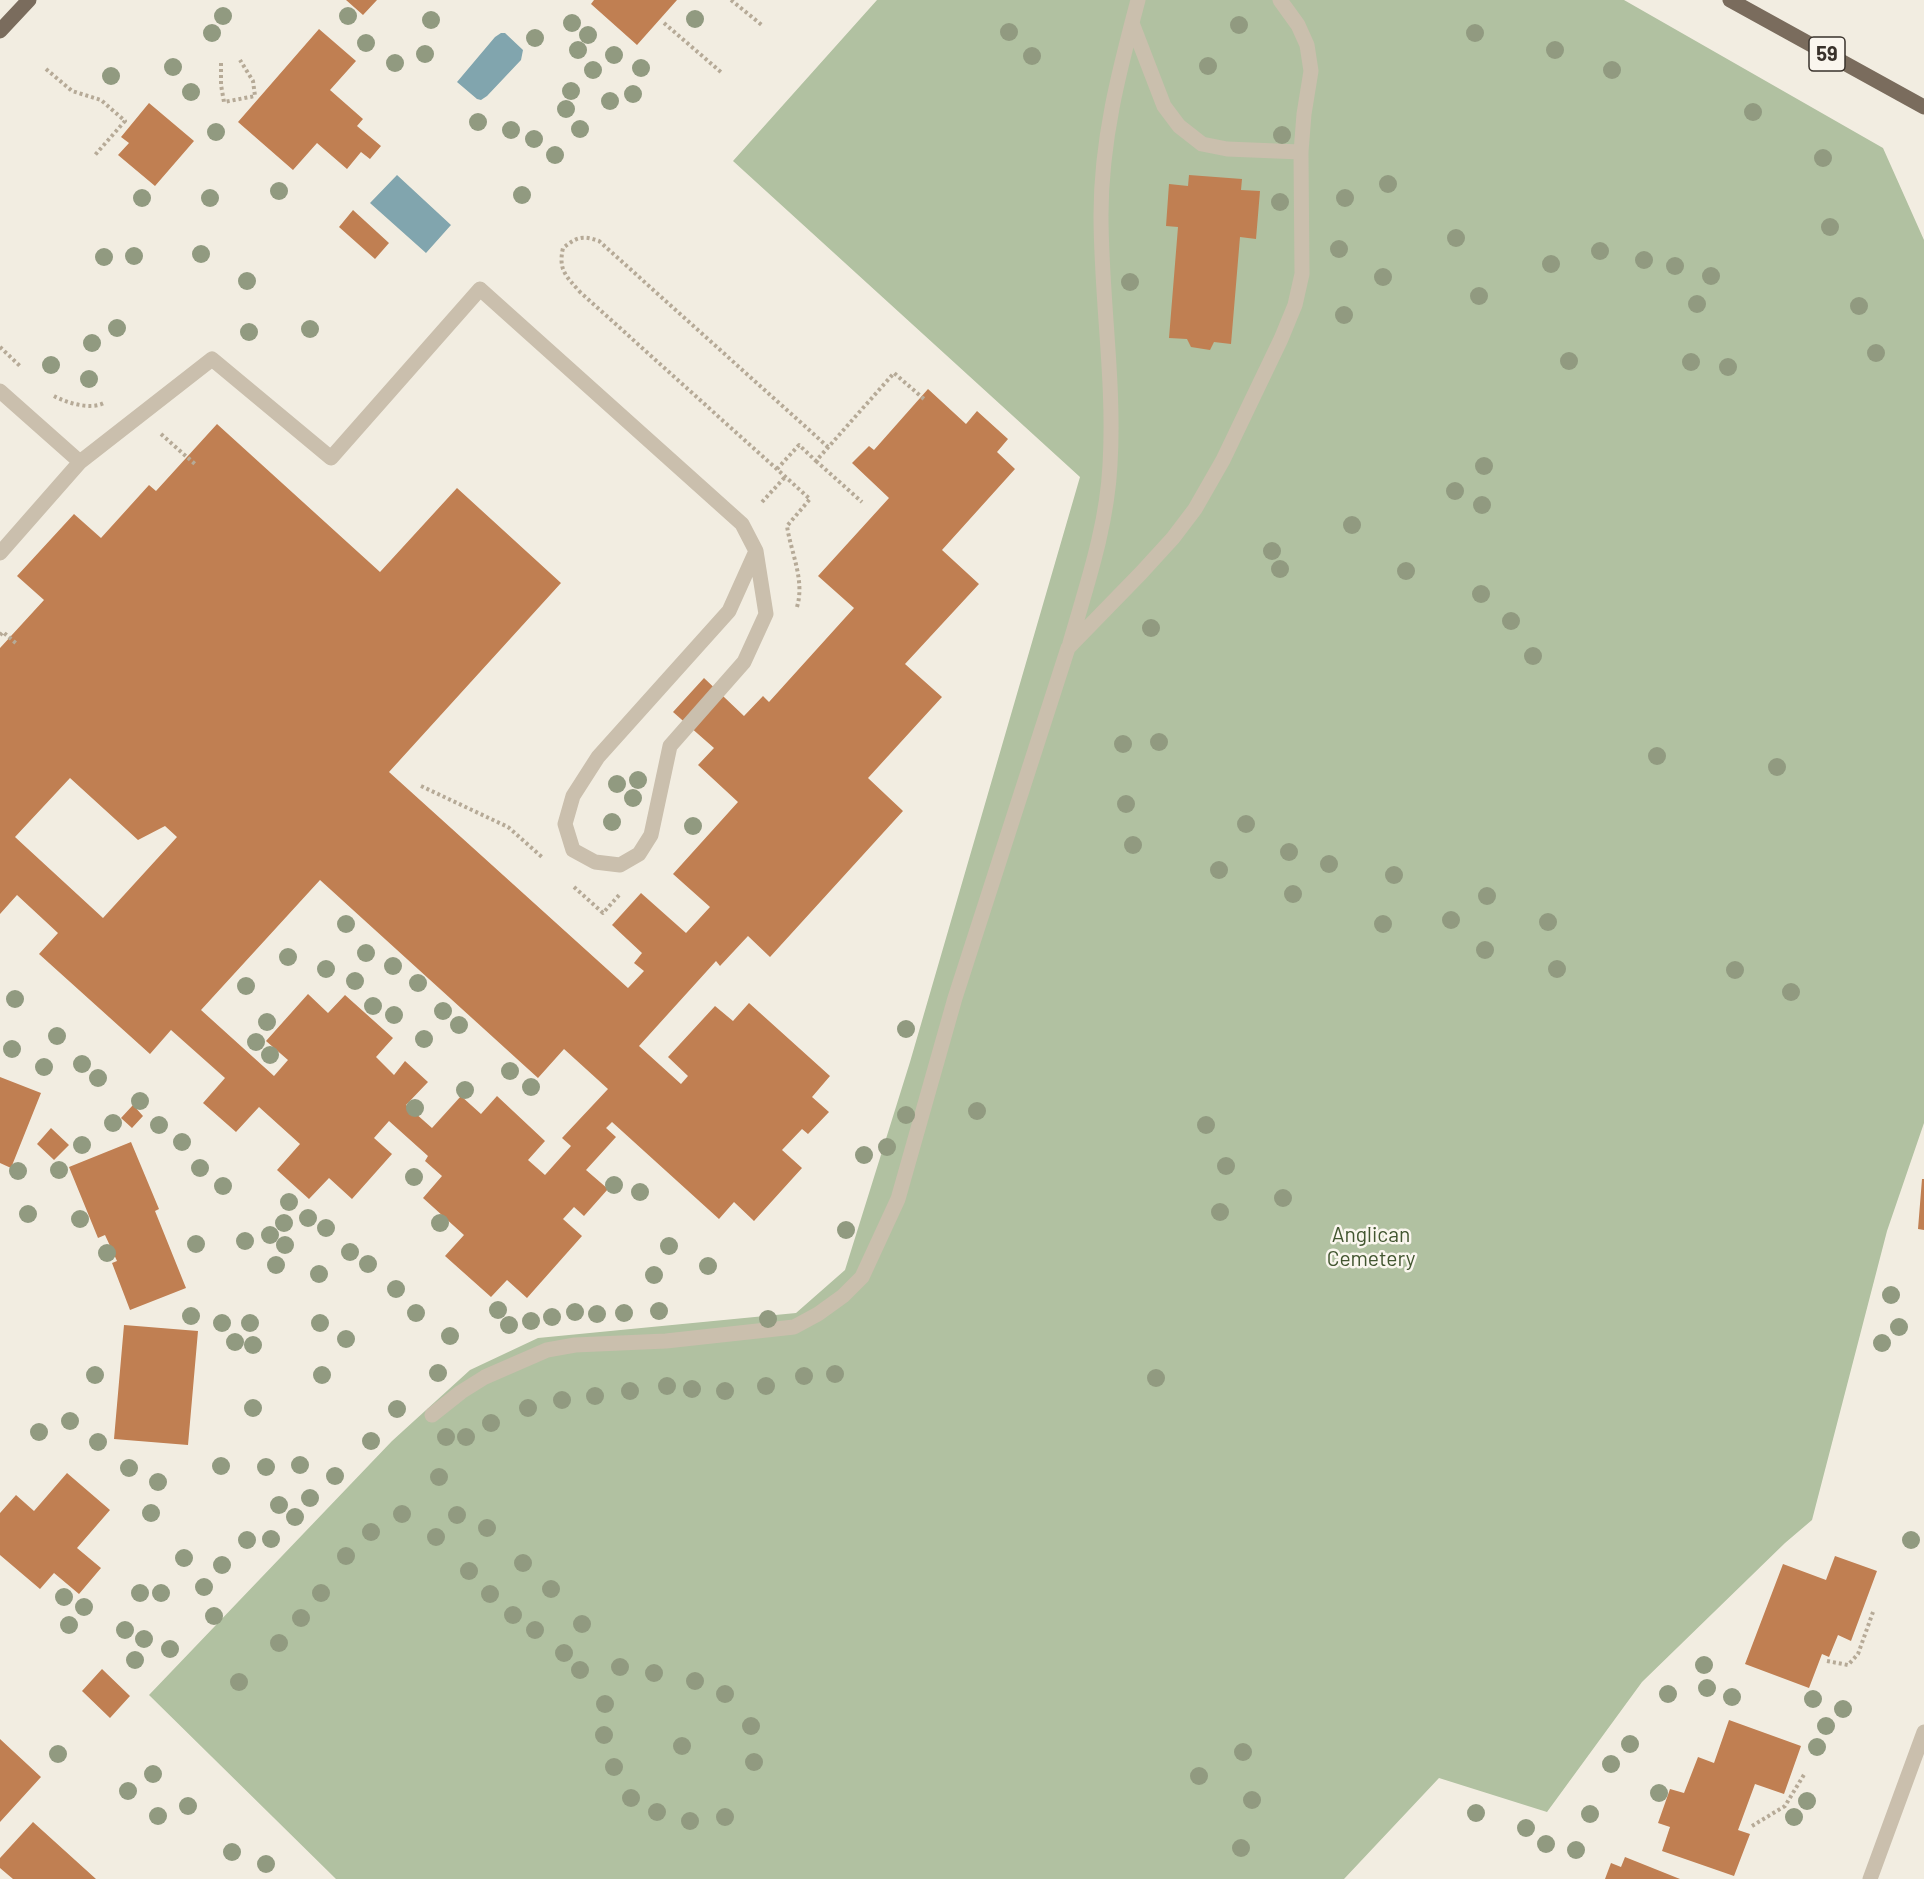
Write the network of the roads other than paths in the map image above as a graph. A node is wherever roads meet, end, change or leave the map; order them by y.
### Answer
1 (29, 0) edge
2 (1138, 0) edge
3 (1280, 0) edge
4 (1730, 0) edge
5 (1132, 23) junction
6 (0, 32) edge
7 (1924, 107) edge
8 (1301, 152) junction
9 (0, 391) edge
10 (80, 462) junction
11 (756, 551) junction
12 (0, 553) edge
13 (1068, 648) junction
14 (432, 1415) dead end
15 (1924, 1732) edge
16 (1870, 1879) edge

1 - 6 main road
2 - 5 street
3 - 8 street
4 - 7 main road, 59
5 - 8 street
5 - 13 street
8 - 13 street
9 - 10 street
10 - 11 street
10 - 12 street
11 - 11 street
13 - 14 street
15 - 16 street

